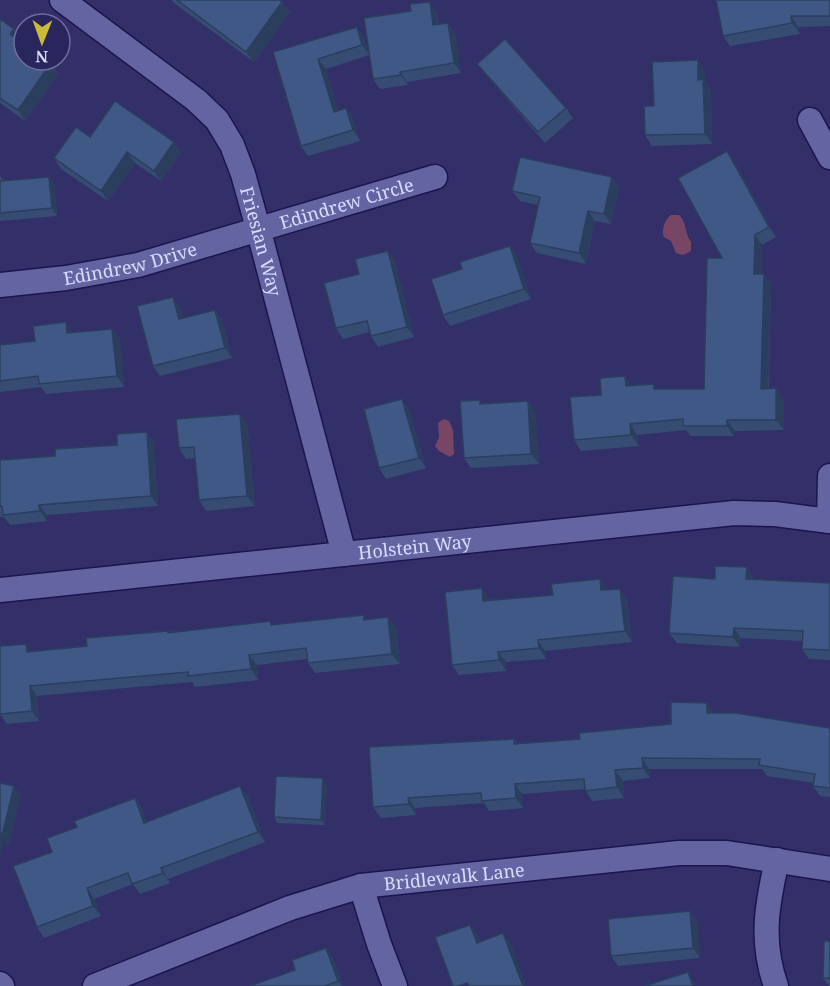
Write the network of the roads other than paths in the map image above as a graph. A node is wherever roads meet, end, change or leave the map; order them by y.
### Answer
1 (62, 0) edge
2 (810, 120) dead end
3 (830, 157) edge
4 (435, 177) dead end
5 (258, 228) junction
6 (0, 285) edge
7 (830, 476) edge
8 (829, 521) edge
9 (344, 554) junction
10 (0, 590) edge
11 (777, 860) junction
12 (830, 869) edge
13 (361, 886) junction
14 (95, 986) edge
15 (395, 986) edge
16 (776, 986) edge

1 - 5 street, Friesian Way
2 - 3 street
4 - 5 street, Edindrew Circle
5 - 6 street, Edindrew Drive
5 - 9 street, Friesian Way
7 - 8 street
8 - 9 street, Holstein Way
9 - 10 street, Holstein Way
11 - 12 street, Bridlewalk Lane
11 - 13 street, Bridlewalk Lane
11 - 16 street
13 - 14 street, Bridlewalk Lane
13 - 15 street

